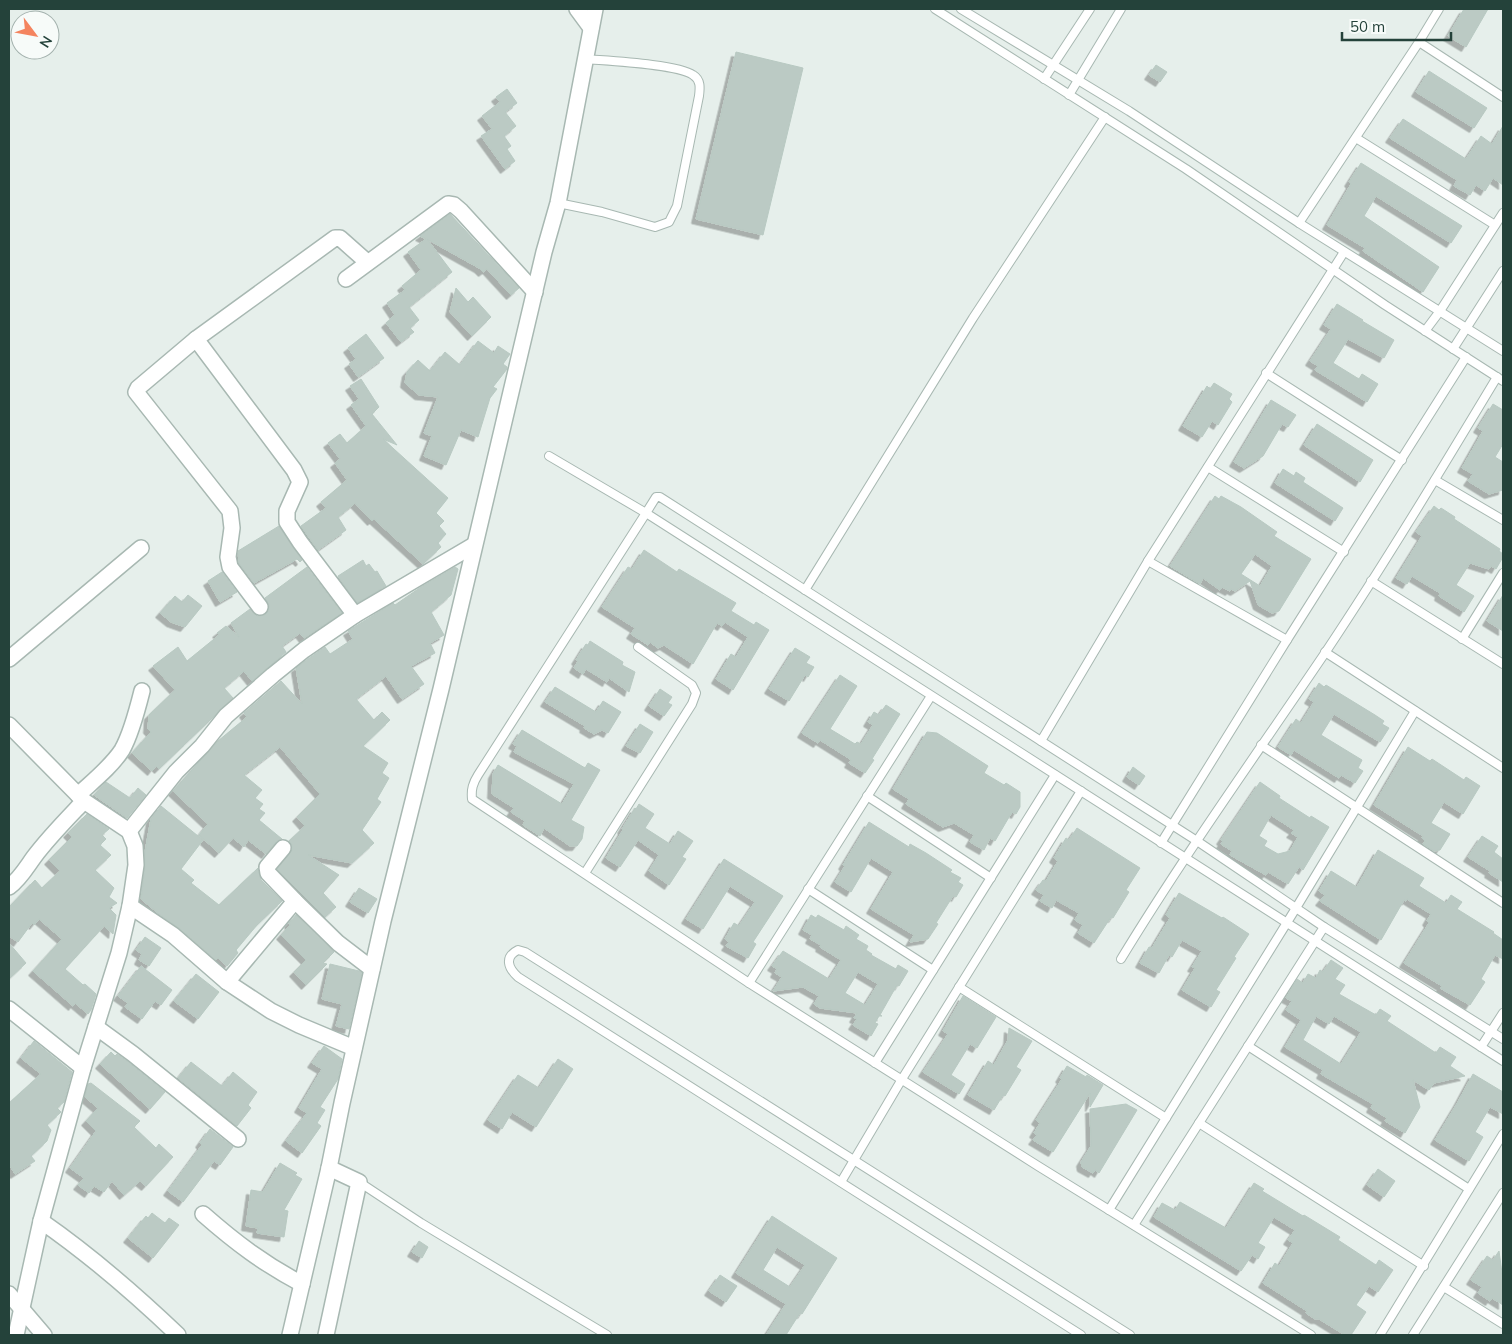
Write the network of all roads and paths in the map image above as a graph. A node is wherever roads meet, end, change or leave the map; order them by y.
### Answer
1 (577, 9) edge
2 (595, 9) edge
3 (935, 9) edge
4 (961, 9) edge
5 (1090, 9) edge
6 (1122, 9) edge
7 (1439, 9) edge
8 (591, 28) junction
9 (1418, 42) junction
10 (585, 59) junction
11 (1053, 65) junction
12 (1044, 79) junction
13 (1078, 80) junction
14 (1069, 95) junction
15 (1503, 97) edge
16 (1105, 117) junction
17 (1356, 138) junction
18 (558, 203) junction
19 (1503, 212) edge
20 (1299, 223) junction
21 (1495, 225) junction
22 (1344, 252) junction
23 (368, 262) junction
24 (1333, 270) junction
25 (1503, 271) edge
26 (346, 279) dead end
27 (535, 292) junction
28 (1440, 311) junction
29 (1467, 328) junction
30 (1425, 331) junction
31 (196, 339) junction
32 (1453, 349) junction
33 (1503, 351) edge
34 (1466, 358) junction
35 (1266, 373) junction
36 (1500, 379) edge
37 (549, 456) dead end
38 (1402, 460) junction
39 (1208, 467) junction
40 (1434, 480) junction
41 (646, 513) junction
42 (1503, 520) edge
43 (474, 545) junction
44 (141, 548) dead end
45 (1344, 552) junction
46 (1148, 561) junction
47 (1503, 572) edge
48 (1371, 581) junction
49 (805, 590) junction
50 (260, 607) dead end
51 (355, 615) junction
52 (1462, 639) junction
53 (1287, 640) junction
54 (638, 647) dead end
55 (1325, 652) junction
56 (9, 659) edge
57 (1503, 664) edge
58 (142, 691) dead end
59 (931, 696) junction
60 (1415, 711) junction
61 (9, 725) edge
62 (1041, 741) junction
63 (1261, 745) junction
64 (1503, 768) edge
65 (1056, 775) junction
66 (1081, 791) junction
67 (867, 796) junction
68 (81, 798) junction
69 (1356, 808) junction
70 (1172, 825) junction
71 (129, 831) junction
72 (1197, 841) junction
73 (1161, 843) junction
74 (284, 848) dead end
75 (1186, 858) junction
76 (585, 873) junction
77 (991, 878) junction
78 (9, 887) edge
79 (808, 889) junction
80 (295, 902) junction
81 (1503, 903) edge
82 (130, 906) junction
83 (1296, 908) junction
84 (1286, 923) junction
85 (1324, 927) junction
86 (1314, 941) junction
87 (1121, 959) dead end
88 (372, 969) junction
89 (933, 970) junction
90 (227, 982) junction
91 (749, 983) junction
92 (959, 987) junction
93 (9, 1009) edge
94 (1503, 1013) edge
95 (96, 1027) junction
96 (1492, 1032) junction
97 (1503, 1039) edge
98 (1248, 1046) junction
99 (1482, 1047) junction
100 (354, 1048) junction
101 (1503, 1061) edge
102 (875, 1063) junction
103 (83, 1068) junction
104 (902, 1080) junction
105 (1166, 1118) junction
106 (1199, 1123) junction
107 (1503, 1134) edge
108 (238, 1139) dead end
109 (854, 1160) junction
110 (329, 1168) junction
111 (359, 1182) junction
112 (841, 1182) junction
113 (1469, 1189) junction
114 (1503, 1194) edge
115 (1110, 1210) junction
116 (204, 1214) dead end
117 (41, 1221) junction
118 (1134, 1225) junction
119 (1424, 1266) junction
120 (302, 1284) junction
121 (1444, 1286) junction
122 (9, 1294) edge
123 (22, 1310) junction
124 (1503, 1324) edge
125 (16, 1335) edge
126 (44, 1335) edge
127 (178, 1335) edge
128 (290, 1335) edge
129 (326, 1335) edge
130 (608, 1335) edge
131 (1081, 1335) edge
132 (1130, 1335) edge
133 (1311, 1335) edge
134 (1380, 1335) edge
135 (1413, 1335) edge

1 - 8 street
2 - 8 street
3 - 12 lane
4 - 11 lane
5 - 11 lane
6 - 13 lane
7 - 9 lane
8 - 10 street
9 - 15 lane
9 - 17 lane
10 - 18 street
10 - 18 lane
11 - 12 lane
11 - 13 lane
12 - 14 lane
13 - 14 lane
13 - 20 lane
14 - 16 lane
16 - 24 lane
16 - 49 lane
17 - 20 lane
17 - 21 lane
18 - 27 street
19 - 21 lane
20 - 22 lane
21 - 28 lane
22 - 24 lane
22 - 28 lane
23 - 26 street
23 - 27 street
23 - 31 street
24 - 30 lane
24 - 35 lane
25 - 29 lane
27 - 43 street
28 - 29 lane
28 - 30 lane
29 - 32 lane
29 - 33 lane
30 - 32 lane
31 - 50 street
31 - 51 street
32 - 34 lane
34 - 36 lane
34 - 38 lane
35 - 38 lane
35 - 39 lane
36 - 40 lane
37 - 41 lane
38 - 45 lane
39 - 45 lane
39 - 46 lane
40 - 42 lane
40 - 48 lane
41 - 49 lane
41 - 59 lane
41 - 76 lane
43 - 51 street
43 - 88 street
44 - 56 street
45 - 53 lane
46 - 53 lane
46 - 62 lane
47 - 52 lane
48 - 52 lane
48 - 55 lane
49 - 62 lane
51 - 71 street
52 - 57 lane
53 - 70 lane
54 - 76 lane
55 - 60 lane
55 - 63 lane
58 - 68 street
59 - 65 lane
59 - 67 lane
60 - 64 lane
60 - 69 lane
61 - 68 street
62 - 70 lane
63 - 69 lane
63 - 72 lane
65 - 66 lane
65 - 77 lane
66 - 73 lane
66 - 92 lane
67 - 77 lane
67 - 79 lane
68 - 71 street
68 - 78 street
69 - 81 lane
69 - 83 lane
70 - 72 lane
70 - 73 lane
71 - 82 street
72 - 75 lane
72 - 83 lane
73 - 75 lane
74 - 80 street
75 - 84 lane
75 - 87 lane
76 - 91 lane
77 - 89 lane
79 - 89 lane
79 - 91 lane
80 - 88 street
80 - 90 street
82 - 90 street
82 - 95 street
83 - 84 lane
83 - 85 lane
84 - 86 lane
84 - 105 lane
85 - 86 lane
85 - 96 lane
86 - 98 lane
86 - 99 lane
88 - 100 street
89 - 102 lane
90 - 100 street
91 - 102 lane
92 - 104 lane
92 - 105 lane
93 - 103 street
94 - 96 lane
95 - 103 street
95 - 108 street
96 - 97 lane
96 - 99 lane
98 - 106 lane
98 - 113 lane
99 - 101 lane
100 - 110 street
102 - 104 lane
103 - 117 street
104 - 109 lane
104 - 115 lane
105 - 115 lane
106 - 118 lane
106 - 119 lane
107 - 113 lane
109 - 112 lane
109 - 112 lane
109 - 132 lane
110 - 111 street
110 - 120 street
111 - 129 street
111 - 130 lane
112 - 131 lane
113 - 119 lane
114 - 121 lane
115 - 118 lane
116 - 120 street
117 - 123 street
117 - 127 street
118 - 133 lane
119 - 134 lane
120 - 128 street
121 - 124 lane
121 - 135 lane
122 - 123 street
123 - 125 street
123 - 126 street

